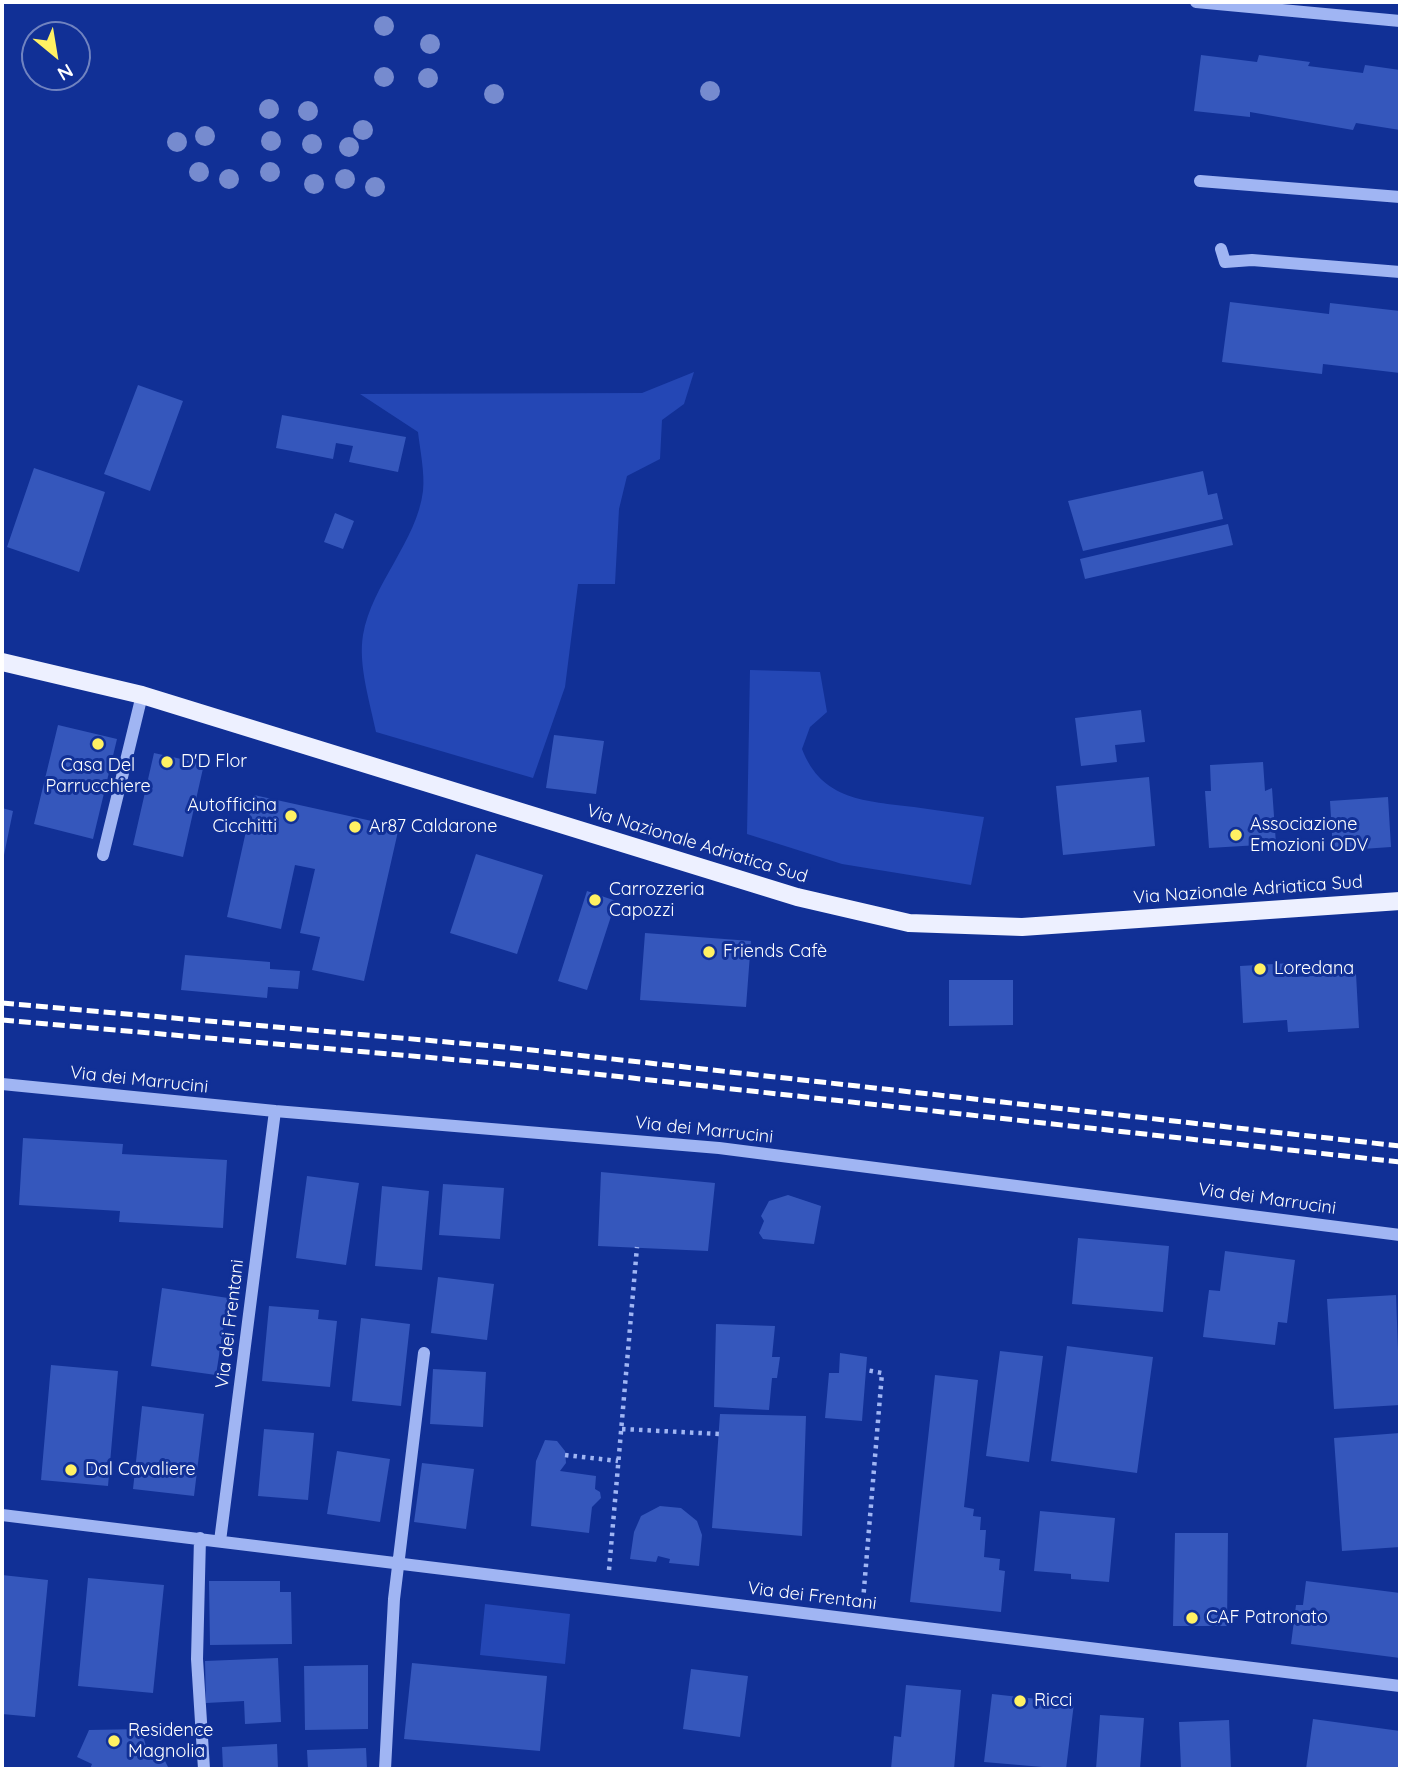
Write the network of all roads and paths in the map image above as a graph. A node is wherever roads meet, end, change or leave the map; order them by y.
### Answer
1 (1196, 2) edge
2 (1400, 21) edge
3 (1200, 181) dead end
4 (1400, 197) edge
5 (1221, 250) dead end
6 (1400, 272) edge
7 (2, 662) edge
8 (142, 695) junction
9 (103, 855) dead end
10 (1400, 901) edge
11 (2, 1084) edge
12 (275, 1111) junction
13 (1400, 1235) edge
14 (637, 1247) dead end
15 (424, 1353) dead end
16 (866, 1370) dead end
17 (621, 1429) junction
18 (719, 1434) dead end
19 (565, 1455) dead end
20 (618, 1461) junction
21 (2, 1515) edge
22 (200, 1538) junction
23 (220, 1541) junction
24 (397, 1564) junction
25 (607, 1588) junction
26 (861, 1619) junction
27 (1400, 1686) edge
28 (204, 1769) edge
29 (384, 1769) edge

1 - 2 street
3 - 4 street
5 - 6 street
7 - 8 main road, Via Nazionale Adriatica Sud
8 - 9 street
8 - 10 main road, Via Nazionale Adriatica Sud
11 - 12 street, Via dei Marrucini
12 - 13 street, Via dei Marrucini
12 - 23 street, Via dei Frentani
14 - 17 path
15 - 24 street
16 - 26 path
17 - 18 path
17 - 20 path
19 - 20 path
20 - 25 path
21 - 22 street, Via dei Frentani
22 - 23 street, Via dei Frentani
22 - 28 street
23 - 24 street, Via dei Frentani
24 - 25 street, Via dei Frentani
24 - 29 street
25 - 26 street, Via dei Frentani
26 - 27 street, Via dei Frentani

